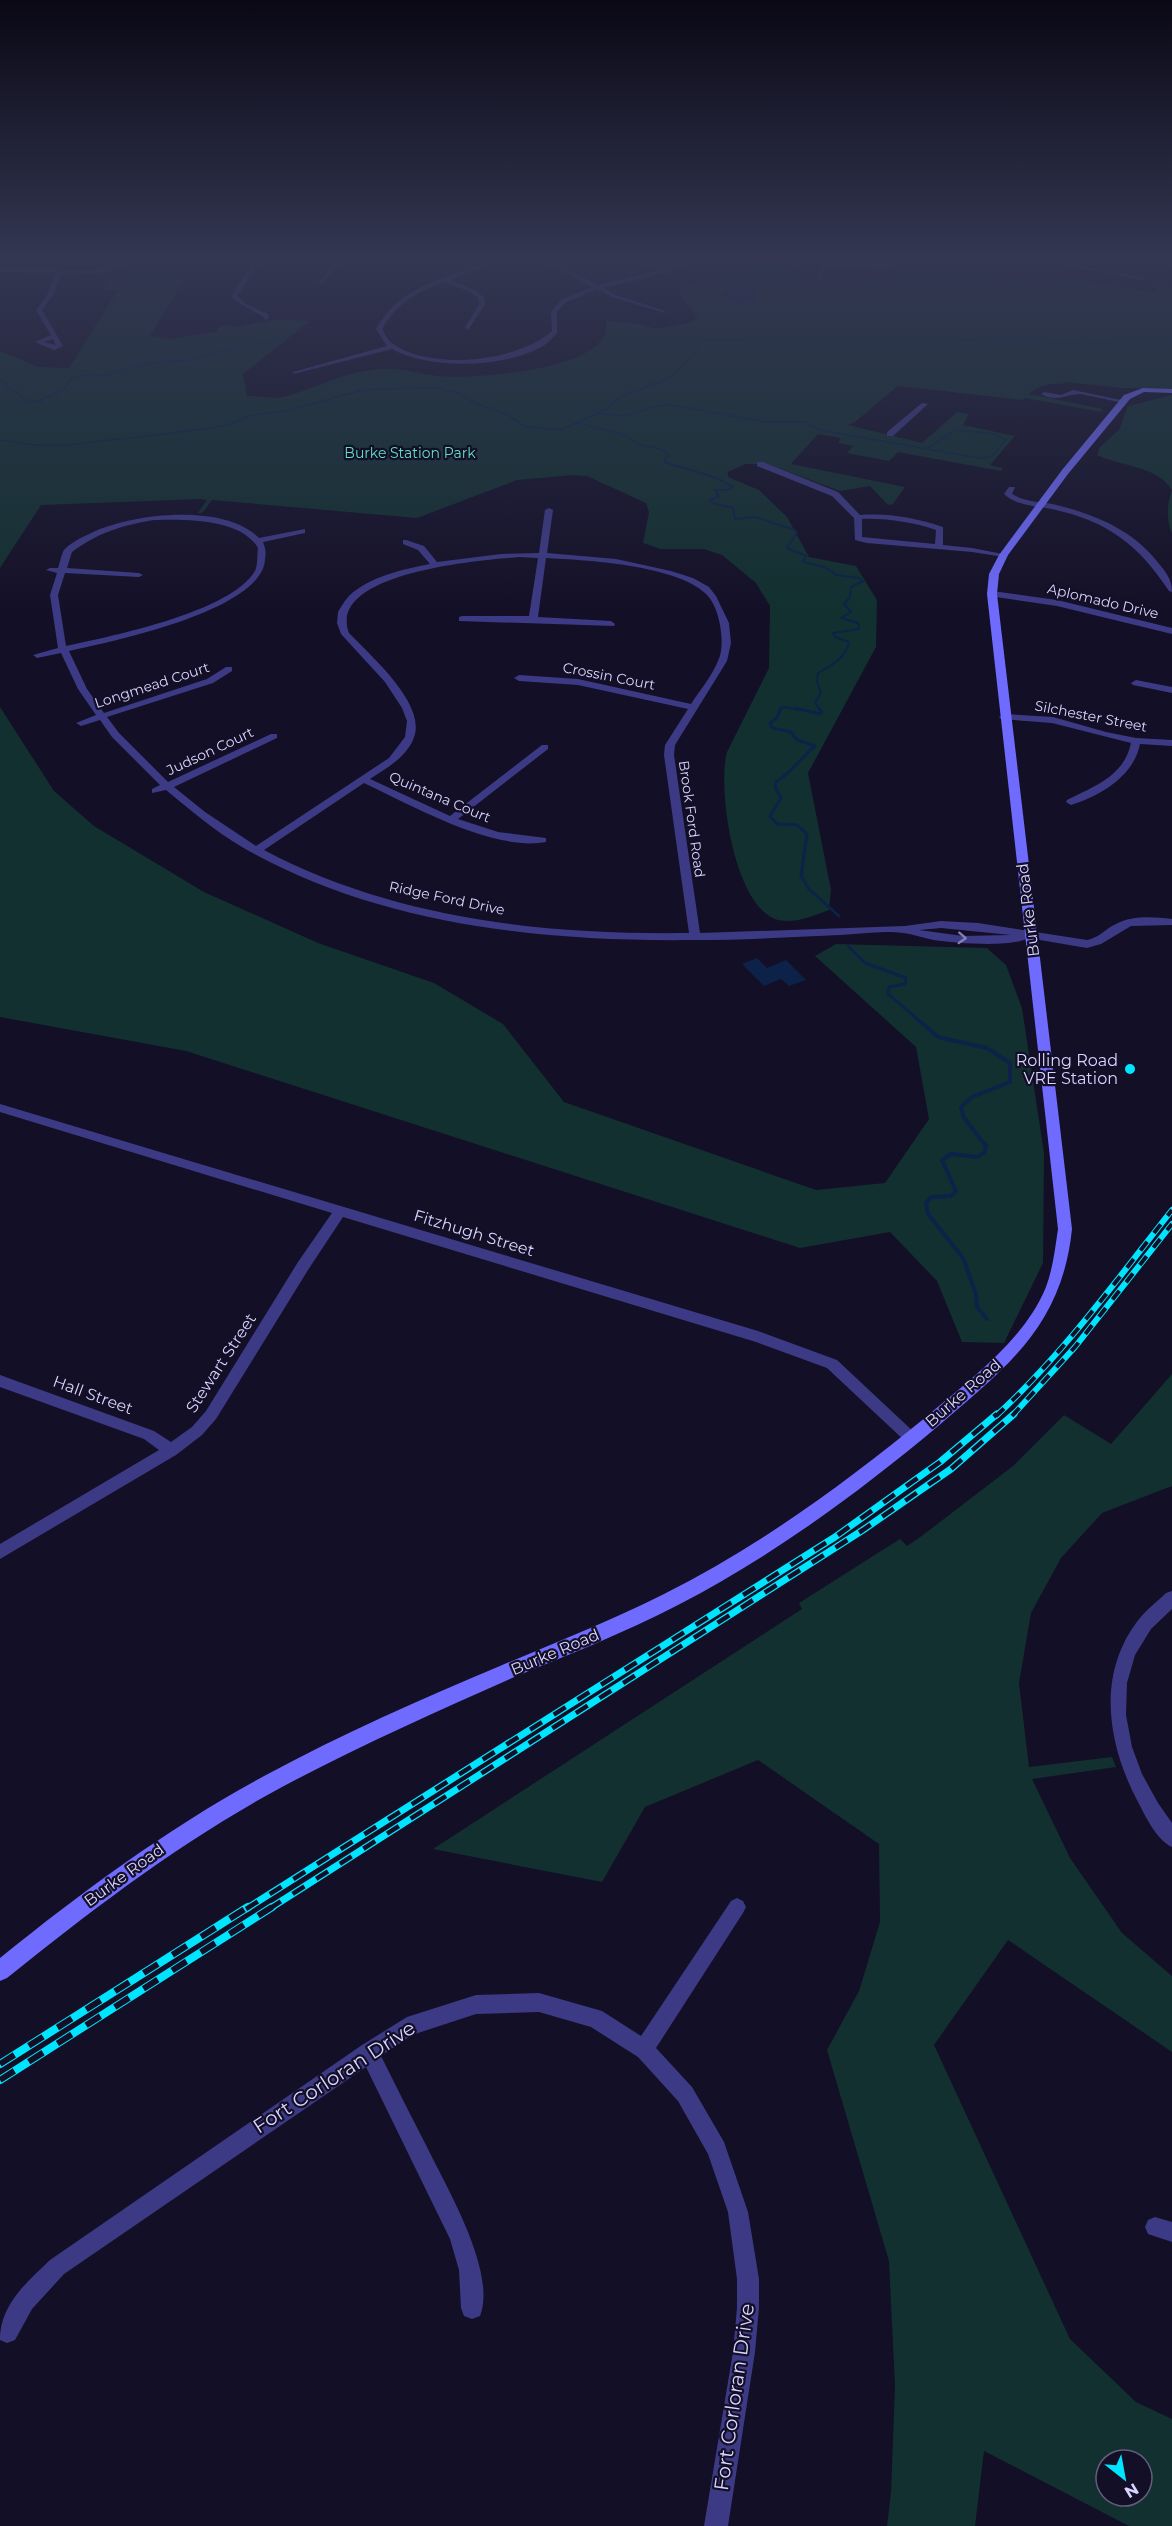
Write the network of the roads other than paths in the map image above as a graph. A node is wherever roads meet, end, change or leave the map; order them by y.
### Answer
1 (1172, 391) edge
2 (1044, 394) dead end
3 (1123, 401) junction
4 (924, 404) dead end
5 (890, 434) dead end
6 (760, 464) dead end
7 (1012, 489) dead end
8 (1041, 505) junction
9 (549, 510) dead end
10 (858, 517) junction
11 (302, 531) dead end
12 (258, 541) junction
13 (406, 542) dead end
14 (939, 547) junction
15 (1004, 555) junction
16 (542, 556) junction
17 (435, 565) junction
18 (139, 575) dead end
19 (1172, 589) edge
20 (992, 594) junction
21 (462, 619) dead end
22 (533, 619) junction
23 (611, 624) dead end
24 (1171, 630) edge
25 (38, 655) dead end
26 (229, 669) dead end
27 (519, 678) dead end
28 (1136, 683) dead end
29 (1172, 690) edge
30 (693, 707) junction
31 (1004, 717) junction
32 (81, 722) dead end
33 (274, 736) dead end
34 (1136, 741) junction
35 (1172, 743) edge
36 (545, 747) dead end
37 (365, 780) junction
38 (152, 788) joint
39 (1071, 802) dead end
40 (452, 819) junction
41 (542, 840) dead end
42 (256, 851) junction
43 (1172, 922) edge
44 (1031, 936) junction
45 (695, 937) junction
46 (0, 1108) edge
47 (341, 1210) junction
48 (0, 1381) edge
49 (911, 1438) junction
50 (171, 1450) junction
51 (0, 1552) edge
52 (1172, 1598) edge
53 (1172, 1838) edge
54 (736, 1907) dead end
55 (0, 1971) edge
56 (645, 2048) junction
57 (369, 2052) junction
58 (472, 2308) dead end
59 (7, 2332) dead end
60 (716, 2526) edge

1 - 3 street
2 - 3 street
3 - 8 street, Burke Road
4 - 5 street
6 - 10 street
7 - 8 street
8 - 15 street, Burke Road
8 - 19 street
9 - 16 street
10 - 14 street
10 - 14 street
11 - 12 street
12 - 18 street
12 - 25 street
13 - 17 street
14 - 15 street
15 - 20 street, Burke Road
16 - 17 street, Brook Ford Road
16 - 22 street
16 - 30 street, Brook Ford Road
17 - 37 street, Brook Ford Road
20 - 24 street, Aplomado Drive
20 - 31 street, Burke Road
21 - 22 street
22 - 23 street
26 - 32 street, Longmead Court
27 - 30 street, Crossin Court
28 - 29 street
30 - 45 street, Brook Ford Road
31 - 34 street, Silchester Street
31 - 44 street, Burke Road
33 - 38 street, Judson Court
34 - 35 street, Silchester Street
34 - 39 street
36 - 40 street
37 - 40 street, Quintana Court
37 - 42 street, Brook Ford Road
38 - 42 street, Ridge Ford Drive
40 - 41 street, Quintana Court
42 - 45 street, Ridge Ford Drive
43 - 44 street, Ridge Ford Drive
44 - 45 street, Ridge Ford Drive
44 - 49 street, Burke Road
46 - 47 street, Fitzhugh Street
47 - 49 street, Fitzhugh Street
47 - 50 street, Stewart Street
48 - 50 street, Hall Street
49 - 55 street, Burke Road
50 - 51 street, Stewart Street
52 - 53 street
54 - 56 street
56 - 57 street, Fort Corloran Drive
56 - 60 street, Fort Corloran Drive
57 - 58 street
57 - 59 street, Fort Corloran Drive

